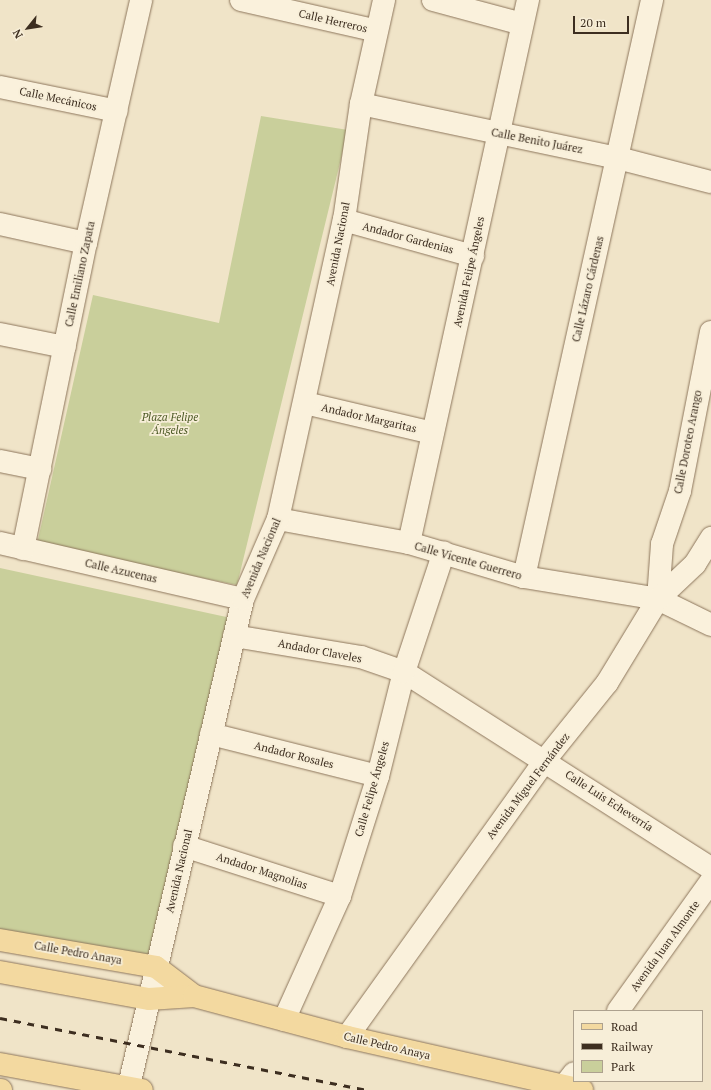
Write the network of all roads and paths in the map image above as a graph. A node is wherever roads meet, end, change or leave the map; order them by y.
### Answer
1 (141, 0) edge
2 (241, 0) edge
3 (384, 0) edge
4 (433, 0) edge
5 (528, 0) edge
6 (652, 0) edge
7 (522, 24) junction
8 (377, 31) junction
9 (0, 87) edge
10 (361, 104) junction
11 (117, 111) junction
12 (498, 134) junction
13 (618, 158) junction
14 (711, 182) edge
15 (344, 220) junction
16 (0, 224) edge
17 (86, 243) junction
18 (472, 256) junction
19 (711, 332) edge
20 (0, 334) edge
21 (64, 347) junction
22 (706, 380) edge
23 (305, 403) junction
24 (433, 433) junction
25 (0, 461) edge
26 (40, 470) junction
27 (278, 519) junction
28 (711, 538) edge
29 (0, 543) edge
30 (409, 544) junction
31 (23, 549) junction
32 (444, 552) junction
33 (524, 577) junction
34 (243, 598) junction
35 (658, 599) junction
36 (711, 625) edge
37 (234, 636) junction
38 (404, 672) junction
39 (211, 734) junction
40 (545, 760) junction
41 (378, 776) junction
42 (184, 846) junction
43 (711, 868) edge
44 (711, 881) edge
45 (340, 896) junction
46 (0, 940) edge
47 (156, 967) junction
48 (0, 972) edge
49 (194, 996) junction
50 (149, 998) junction
51 (619, 1010) edge
52 (284, 1020) junction
53 (347, 1037) junction
54 (0, 1064) edge
55 (574, 1083) edge
56 (133, 1089) edge

1 - 11 street, Calle Emiliano Zapata
2 - 8 street, Calle Herreros
3 - 8 street, Avenida Nacional
4 - 7 street
5 - 7 street, Avenida Felipe Ángeles
6 - 13 street, Calle Lázaro Cárdenas
7 - 12 street, Avenida Felipe Ángeles
8 - 10 street, Avenida Nacional
9 - 11 street, Calle Mecánicos
10 - 12 street, Calle Benito Juárez
10 - 15 street, Avenida Nacional
11 - 17 street, Calle Emiliano Zapata
12 - 13 street, Calle Benito Juárez
12 - 18 street, Avenida Felipe Ángeles
13 - 14 street, Calle Benito Juárez
13 - 33 street, Calle Lázaro Cárdenas
15 - 18 street, Andador Gardenias
15 - 23 street, Avenida Nacional
16 - 17 street
17 - 21 street, Calle Emiliano Zapata
18 - 24 street, Avenida Felipe Ángeles
19 - 22 street, Calle Doroteo Arango
20 - 21 street
21 - 26 street, Calle Emiliano Zapata
22 - 35 street, Calle Doroteo Arango
23 - 24 street, Andador Margaritas
23 - 27 street, Avenida Nacional
24 - 30 street, Avenida Felipe Ángeles
25 - 26 street
26 - 31 street, Calle Emiliano Zapata
27 - 30 street, Calle Vicente Guerrero
27 - 34 street, Avenida Nacional
28 - 35 street, Avenida Miguel Fernández
29 - 31 street, Calle Azucenas
30 - 32 street, Calle Vicente Guerrero
31 - 34 street, Calle Azucenas
32 - 33 street, Calle Vicente Guerrero
32 - 38 street, Calle Felipe Ángeles
33 - 35 street, Calle Vicente Guerrero
34 - 37 street, Avenida Nacional
35 - 36 street, Calle Vicente Guerrero
35 - 40 street, Avenida Miguel Fernández
37 - 38 street, Andador Claveles
37 - 39 street, Avenida Nacional
38 - 40 street, Calle Luis Echeverría
38 - 41 street, Calle Felipe Ángeles
39 - 41 street, Andador Rosales
39 - 42 street, Avenida Nacional
40 - 43 street, Calle Luis Echeverría
40 - 53 street, Avenida Miguel Fernández
41 - 45 street, Calle Felipe Ángeles
42 - 45 street, Andador Magnolias
42 - 47 street, Avenida Nacional
44 - 51 street, Avenida Juan Almonte
45 - 52 street, Calle Felipe Ángeles
46 - 47 main road, Calle Pedro Anaya
47 - 49 main road, Calle Pedro Anaya
47 - 50 street, Avenida Nacional
48 - 50 main road, Calle Pedro Anaya
49 - 50 main road, Calle Pedro Anaya
49 - 52 main road, Calle Pedro Anaya
50 - 56 street, Avenida Nacional
52 - 53 main road, Calle Pedro Anaya
53 - 55 main road, Calle Pedro Anaya
54 - 56 main road

